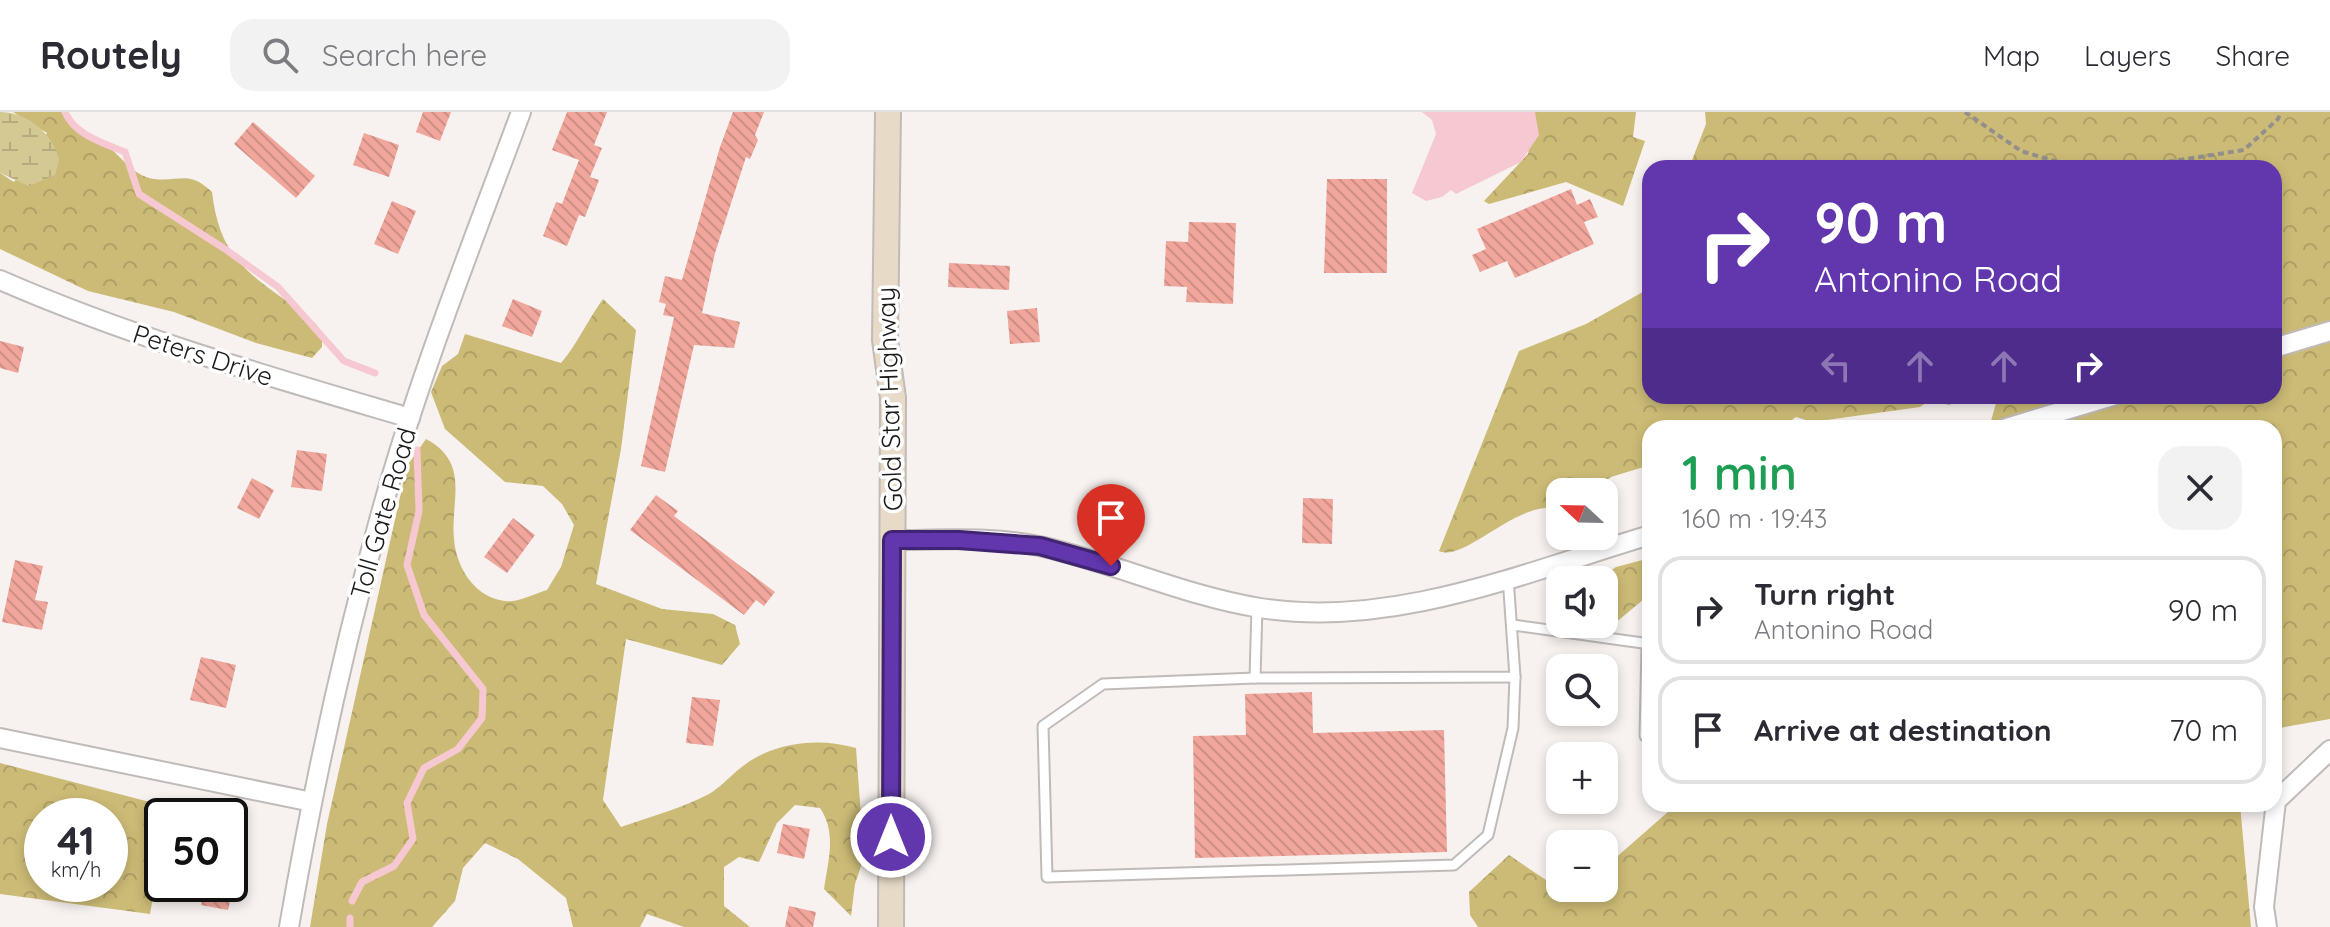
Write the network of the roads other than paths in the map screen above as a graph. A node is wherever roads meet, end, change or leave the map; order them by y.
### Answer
1 (521, 112) edge
2 (888, 112) edge
3 (0, 280) edge
4 (2330, 331) edge
5 (2282, 346) edge
6 (2086, 404) edge
7 (410, 418) junction
8 (2033, 420) edge
9 (1642, 537) edge
10 (892, 540) junction
11 (1508, 577) junction
12 (1257, 607) junction
13 (1513, 625) junction
14 (1642, 643) edge
15 (1515, 677) junction
16 (1255, 678) junction
17 (0, 738) edge
18 (2330, 750) edge
19 (2282, 795) edge
20 (312, 802) junction
21 (2275, 812) edge
22 (289, 927) edge
23 (891, 927) edge
24 (2267, 927) edge

1 - 7 street, Toll Gate Road
2 - 10 main road, Gold Star Highway
3 - 7 street, Peters Drive
4 - 5 street
6 - 8 street
7 - 20 street, Toll Gate Road
9 - 11 street
10 - 12 street
10 - 23 main road, Gold Star Highway
11 - 12 street
11 - 13 lane
12 - 16 lane
13 - 14 lane
13 - 15 lane
15 - 16 lane
15 - 16 lane
17 - 20 street
18 - 19 street
20 - 22 street, Toll Gate Road
21 - 24 street

